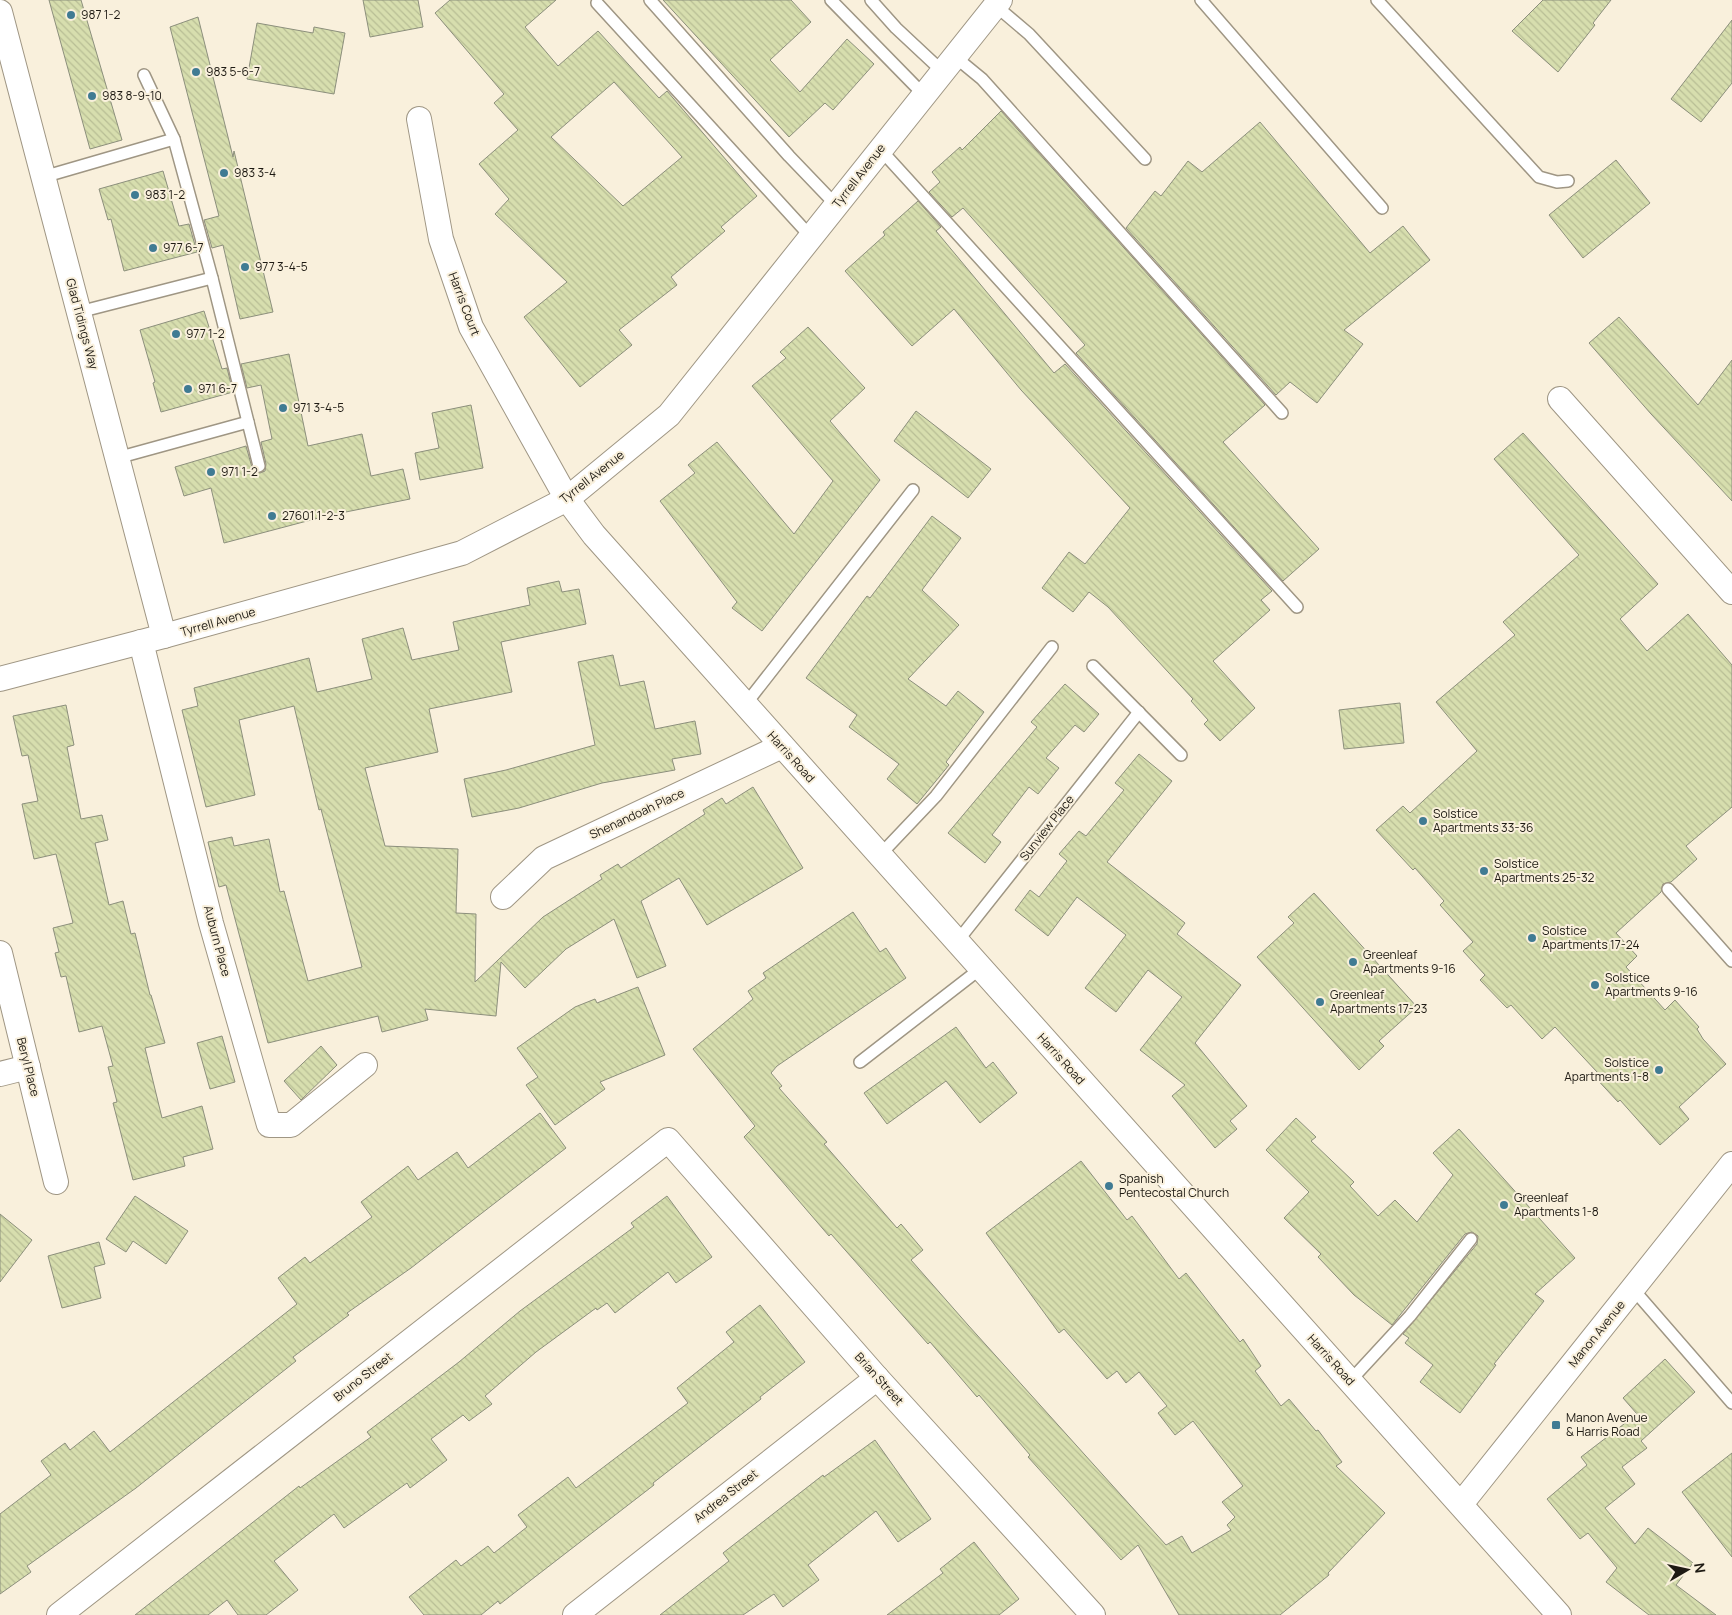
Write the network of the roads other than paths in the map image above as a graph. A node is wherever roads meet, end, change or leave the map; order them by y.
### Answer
1 (650, 0) edge
2 (832, 0) edge
3 (871, 0) edge
4 (1201, 0) edge
5 (1377, 0) edge
6 (597, 3) dead end
7 (998, 3) edge
8 (0, 12) edge
9 (948, 63) junction
10 (144, 75) dead end
11 (924, 95) junction
12 (419, 119) dead end
13 (174, 139) junction
14 (880, 149) junction
15 (1145, 159) dead end
16 (44, 177) junction
17 (1568, 181) dead end
18 (836, 205) junction
19 (1382, 208) dead end
20 (811, 237) junction
21 (212, 278) junction
22 (79, 312) junction
23 (1560, 398) dead end
24 (1282, 413) dead end
25 (248, 422) junction
26 (118, 458) junction
27 (260, 466) dead end
28 (913, 490) dead end
29 (567, 499) junction
30 (1732, 592) edge
31 (1298, 607) dead end
32 (164, 636) junction
33 (141, 642) junction
34 (1052, 647) dead end
35 (1093, 666) dead end
36 (0, 679) edge
37 (745, 705) junction
38 (1139, 712) junction
39 (782, 746) junction
40 (1182, 755) dead end
41 (878, 856) junction
42 (1668, 889) dead end
43 (502, 897) dead end
44 (956, 943) junction
45 (0, 953) edge
46 (1732, 961) edge
47 (980, 969) junction
48 (860, 1062) dead end
49 (364, 1065) dead end
50 (28, 1067) junction
51 (0, 1074) edge
52 (668, 1140) joint
53 (1729, 1173) edge
54 (56, 1182) dead end
55 (1471, 1239) dead end
56 (1633, 1289) junction
57 (877, 1378) junction
58 (1350, 1381) junction
59 (1732, 1403) edge
60 (1461, 1504) junction
61 (59, 1615) edge
62 (575, 1615) edge
63 (1093, 1615) edge
64 (1559, 1615) edge

1 - 18 lane
2 - 11 lane
3 - 9 lane
4 - 19 lane
5 - 17 lane
6 - 20 lane
7 - 9 street, Tyrrell Avenue
7 - 15 lane
8 - 16 street, Glad Tidings Way
9 - 11 street, Tyrrell Avenue
9 - 24 lane
10 - 13 lane
11 - 14 street, Tyrrell Avenue
12 - 29 street, Harris Court
13 - 16 lane
13 - 21 lane
14 - 18 street, Tyrrell Avenue
14 - 31 lane
16 - 22 street, Glad Tidings Way
18 - 20 street, Tyrrell Avenue
20 - 29 street, Tyrrell Avenue
21 - 22 lane
21 - 25 lane
22 - 26 street, Glad Tidings Way
23 - 30 street
25 - 26 lane
25 - 27 lane
26 - 32 street, Glad Tidings Way
28 - 37 lane
29 - 32 street, Tyrrell Avenue
29 - 37 street, Harris Road
32 - 33 street, Tyrrell Avenue
33 - 36 street, Tyrrell Avenue
33 - 49 street, Auburn Place
34 - 41 lane
35 - 38 lane
37 - 39 street, Harris Road
38 - 40 lane
38 - 44 lane, Sunview Place
39 - 41 street, Harris Road
39 - 43 street, Shenandoah Place
41 - 44 street, Harris Road
42 - 46 lane
44 - 47 street, Harris Road
45 - 50 street, Beryl Place
47 - 48 lane
47 - 58 street, Harris Road
50 - 51 street
50 - 54 street, Beryl Place
52 - 57 street, Brian Street
52 - 61 street, Bruno Street
53 - 56 street, Manon Avenue
55 - 58 lane
56 - 59 lane
56 - 60 street, Manon Avenue
57 - 62 street, Andrea Street
57 - 63 street, Brian Street
58 - 60 street, Harris Road
60 - 64 street, Harris Road

